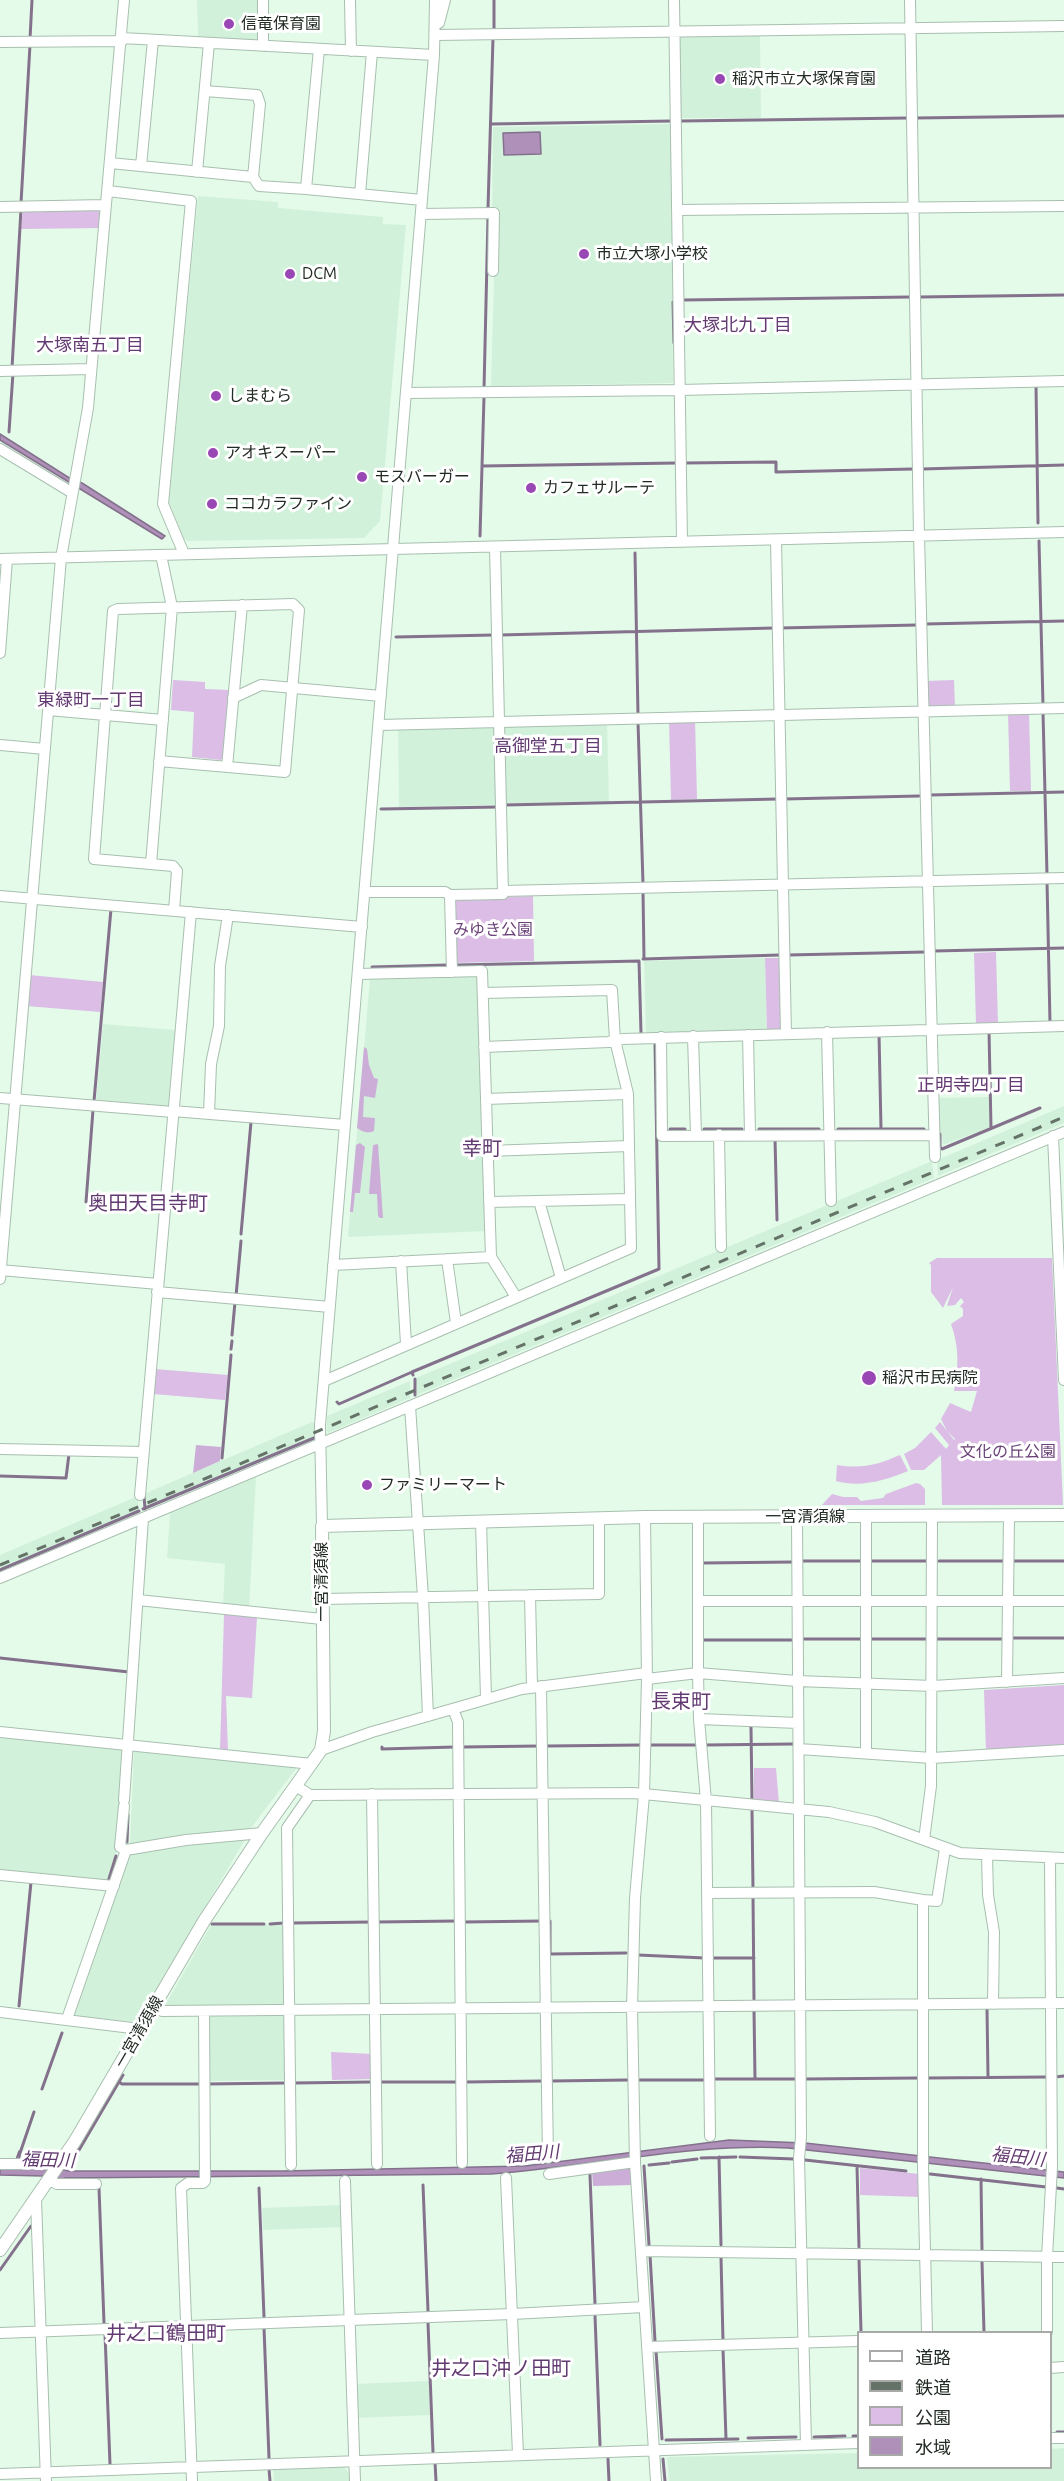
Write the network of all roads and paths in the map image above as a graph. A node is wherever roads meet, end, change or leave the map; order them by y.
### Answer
1 (124, 0) edge
2 (263, 0) edge
3 (350, 0) edge
4 (435, 0) edge
5 (445, 0) edge
6 (674, 0) edge
7 (910, 0) edge
8 (1064, 26) edge
9 (910, 28) junction
10 (675, 32) junction
11 (436, 35) junction
12 (122, 40) junction
13 (153, 40) junction
14 (0, 42) edge
15 (209, 43) junction
16 (263, 46) junction
17 (319, 49) junction
18 (351, 51) junction
19 (372, 52) junction
20 (434, 55) junction
21 (204, 91) junction
22 (110, 163) junction
23 (141, 166) junction
24 (197, 172) junction
25 (253, 177) junction
26 (306, 189) junction
27 (108, 191) junction
28 (360, 194) junction
29 (422, 200) junction
30 (106, 205) junction
31 (1064, 206) edge
32 (0, 207) edge
33 (912, 208) junction
34 (677, 210) junction
35 (421, 214) junction
36 (493, 271) dead end
37 (91, 369) junction
38 (0, 371) edge
39 (1064, 381) edge
40 (916, 385) junction
41 (680, 390) junction
42 (406, 393) junction
43 (0, 450) edge
44 (72, 486) junction
45 (1064, 532) edge
46 (919, 535) junction
47 (776, 540) junction
48 (682, 542) junction
49 (495, 547) junction
50 (394, 548) junction
51 (184, 554) junction
52 (161, 555) junction
53 (61, 558) junction
54 (3, 559) edge
55 (2, 602) edge
56 (242, 605) junction
57 (172, 607) junction
58 (0, 653) edge
59 (293, 687) junction
60 (381, 696) junction
61 (234, 698) junction
62 (1064, 708) edge
63 (48, 710) junction
64 (924, 712) junction
65 (105, 715) junction
66 (780, 715) junction
67 (163, 720) junction
68 (499, 722) junction
69 (379, 725) junction
70 (0, 745) edge
71 (45, 749) junction
72 (159, 761) junction
73 (227, 767) junction
74 (151, 864) junction
75 (1064, 878) edge
76 (928, 881) junction
77 (783, 884) junction
78 (503, 891) junction
79 (365, 892) junction
80 (450, 895) junction
81 (0, 896) edge
82 (33, 898) junction
83 (174, 911) junction
84 (191, 912) junction
85 (228, 915) junction
86 (362, 927) junction
87 (452, 972) junction
88 (358, 974) junction
89 (483, 993) junction
90 (1064, 1026) edge
91 (931, 1029) junction
92 (826, 1032) junction
93 (786, 1034) junction
94 (748, 1035) junction
95 (693, 1036) junction
96 (661, 1037) junction
97 (615, 1040) junction
98 (484, 1047) junction
99 (628, 1094) junction
100 (0, 1098) edge
101 (15, 1099) junction
102 (486, 1099) junction
103 (173, 1112) junction
104 (209, 1114) junction
105 (345, 1125) junction
106 (750, 1134) junction
107 (1059, 1134) edge
108 (696, 1135) junction
109 (719, 1135) junction
110 (828, 1135) junction
111 (934, 1135) junction
112 (629, 1146) junction
113 (488, 1151) junction
114 (935, 1157) dead end
115 (630, 1199) junction
116 (539, 1201) junction
117 (831, 1201) dead end
118 (489, 1203) junction
119 (721, 1247) dead end
120 (491, 1257) junction
121 (447, 1259) junction
122 (401, 1261) junction
123 (333, 1265) junction
124 (0, 1270) edge
125 (561, 1278) junction
126 (0, 1279) edge
127 (157, 1288) junction
128 (516, 1297) junction
129 (330, 1307) junction
130 (456, 1323) junction
131 (406, 1344) junction
132 (1064, 1358) edge
133 (1064, 1380) edge
134 (324, 1382) junction
135 (410, 1406) junction
136 (320, 1442) junction
137 (0, 1449) edge
138 (143, 1452) junction
139 (140, 1495) dead end
140 (1064, 1515) edge
141 (866, 1516) junction
142 (932, 1516) junction
143 (1009, 1516) junction
144 (645, 1517) junction
145 (698, 1517) junction
146 (797, 1517) junction
147 (143, 1518) junction
148 (600, 1518) junction
149 (481, 1521) junction
150 (419, 1523) junction
151 (322, 1526) junction
152 (0, 1578) edge
153 (530, 1594) junction
154 (483, 1596) junction
155 (423, 1597) junction
156 (322, 1599) junction
157 (138, 1600) junction
158 (699, 1601) junction
159 (798, 1601) junction
160 (867, 1601) junction
161 (933, 1601) junction
162 (1009, 1601) junction
163 (1064, 1601) edge
164 (322, 1619) junction
165 (698, 1673) junction
166 (647, 1676) junction
167 (1064, 1678) edge
168 (797, 1681) junction
169 (1007, 1682) junction
170 (866, 1684) junction
171 (933, 1686) junction
172 (537, 1687) junction
173 (486, 1698) junction
174 (453, 1709) junction
175 (428, 1716) junction
176 (699, 1719) junction
177 (798, 1723) junction
178 (0, 1732) edge
179 (129, 1745) junction
180 (799, 1749) junction
181 (321, 1750) junction
182 (1064, 1750) edge
183 (866, 1753) junction
184 (932, 1758) junction
185 (312, 1764) junction
186 (296, 1786) junction
187 (458, 1793) junction
188 (544, 1793) junction
189 (372, 1794) junction
190 (310, 1795) junction
191 (644, 1795) junction
192 (706, 1801) junction
193 (800, 1810) junction
194 (261, 1833) junction
195 (924, 1840) junction
196 (945, 1849) junction
197 (126, 1850) junction
198 (987, 1855) junction
199 (1064, 1858) edge
200 (1050, 1859) junction
201 (0, 1875) edge
202 (114, 1886) junction
203 (800, 1892) junction
204 (707, 1893) junction
205 (923, 1900) junction
206 (1050, 2003) junction
207 (1064, 2003) edge
208 (922, 2004) junction
209 (993, 2004) junction
210 (801, 2005) junction
211 (154, 2006) junction
212 (708, 2007) junction
213 (632, 2008) junction
214 (461, 2009) junction
215 (548, 2009) junction
216 (289, 2010) junction
217 (375, 2010) junction
218 (204, 2011) junction
219 (0, 2012) edge
220 (67, 2019) junction
221 (140, 2029) junction
222 (710, 2136) dead end
223 (548, 2158) dead end
224 (635, 2162) junction
225 (462, 2163) dead end
226 (0, 2164) edge
227 (377, 2164) dead end
228 (291, 2165) dead end
229 (54, 2173) junction
230 (549, 2174) dead end
231 (506, 2178) dead end
232 (345, 2181) dead end
233 (96, 2184) dead end
234 (36, 2200) junction
235 (0, 2250) edge
236 (641, 2251) junction
237 (801, 2253) junction
238 (926, 2255) junction
239 (1047, 2257) junction
240 (1064, 2257) edge
241 (644, 2307) junction
242 (512, 2314) junction
243 (349, 2319) junction
244 (186, 2325) junction
245 (41, 2331) junction
246 (927, 2331) edge
247 (1047, 2331) edge
248 (0, 2333) edge
249 (857, 2341) edge
250 (804, 2343) junction
251 (647, 2347) junction
252 (857, 2443) edge
253 (806, 2444) junction
254 (653, 2449) junction
255 (518, 2454) junction
256 (354, 2460) junction
257 (191, 2466) junction
258 (0, 2474) edge
259 (46, 2476) edge
260 (192, 2481) edge
261 (355, 2481) edge
262 (656, 2481) edge

1 - 12 street
2 - 16 street
3 - 18 street
4 - 11 street
5 - 11 street
6 - 10 street
7 - 9 street
8 - 9 street
9 - 10 street
9 - 33 street
10 - 11 street
10 - 34 street
11 - 20 street
12 - 13 street
12 - 14 street
12 - 22 street
13 - 15 street
13 - 23 street
15 - 16 street
15 - 21 street
16 - 17 street
17 - 18 street
17 - 26 street
18 - 19 street
19 - 20 street
19 - 28 street
20 - 29 street
21 - 24 street
21 - 25 street
22 - 23 street
22 - 27 street
23 - 24 street
24 - 25 street
25 - 26 street
26 - 28 street
27 - 30 street
27 - 51 street
28 - 29 street
29 - 35 street
30 - 32 street
30 - 37 street
31 - 33 street
33 - 34 street
33 - 40 street
34 - 41 street
35 - 36 street
35 - 42 street
37 - 38 street
37 - 44 street
39 - 40 street
40 - 41 street
40 - 46 street
41 - 42 street
41 - 48 street
42 - 50 street
43 - 44 street
44 - 53 street
45 - 46 street
46 - 47 street
46 - 64 street
47 - 48 street
47 - 66 street
48 - 49 street
49 - 50 street
49 - 68 street
50 - 51 street
50 - 60 street
51 - 52 street
52 - 53 street
52 - 57 street
53 - 54 street
53 - 63 street
54 - 55 street
55 - 58 street
56 - 57 street
56 - 59 street
56 - 61 street
57 - 65 street
57 - 67 street
59 - 60 street
59 - 61 street
59 - 73 street
60 - 69 street
61 - 73 street
62 - 64 street
63 - 65 street
63 - 71 street
64 - 66 street
64 - 76 street
65 - 67 street
65 - 74 street
66 - 68 street
66 - 77 street
67 - 72 street
68 - 69 street
68 - 78 street
69 - 79 street
70 - 71 street
71 - 82 street
72 - 73 street
72 - 74 street
74 - 83 street
75 - 76 street
76 - 77 street
76 - 91 street
77 - 78 street
77 - 93 street
78 - 80 street
79 - 80 street
79 - 86 street
80 - 87 street
81 - 82 street
82 - 83 street
82 - 101 street
83 - 84 street
84 - 85 street
84 - 103 street
85 - 86 street
85 - 104 street
86 - 88 street
87 - 88 street
87 - 89 street
88 - 105 street
89 - 97 street
89 - 98 street
90 - 91 street
91 - 92 street
91 - 111 street
92 - 93 street
92 - 110 street
93 - 94 street
94 - 95 street
94 - 106 street
95 - 96 street
95 - 108 street
96 - 97 street
96 - 108 street
97 - 98 street
97 - 99 street
98 - 102 street
99 - 102 street
99 - 112 street
100 - 101 street
101 - 103 street
101 - 124 street
102 - 113 street
103 - 104 street
103 - 127 street
104 - 105 street
105 - 123 street
106 - 109 street
106 - 110 street
107 - 132 street
107 - 135 street
108 - 109 street
109 - 119 street
110 - 111 street
110 - 117 street
111 - 114 street
112 - 113 street
112 - 115 street
113 - 118 street
115 - 116 street
115 - 125 street
116 - 118 street
116 - 125 street
118 - 120 street
120 - 121 street
120 - 128 street
121 - 122 street
121 - 130 street
122 - 123 street
122 - 131 street
123 - 129 street
124 - 126 street
124 - 127 street
125 - 128 street
127 - 129 street
127 - 138 street
128 - 130 street
129 - 134 street
130 - 131 street
131 - 134 street
132 - 133 street
134 - 136 street
135 - 136 street
135 - 150 street
136 - 147 street
136 - 151 street
137 - 138 street
138 - 139 street
140 - 143 main road, 一宮清須線
141 - 142 main road, 一宮清須線
141 - 146 main road, 一宮清須線
141 - 160 street
142 - 143 main road, 一宮清須線
142 - 161 street
143 - 162 street
144 - 145 main road, 一宮清須線
144 - 148 main road, 一宮清須線
144 - 166 street
145 - 146 main road, 一宮清須線
145 - 158 street
146 - 159 street
147 - 152 street
147 - 157 street
148 - 149 main road, 一宮清須線
148 - 153 street
149 - 150 main road, 一宮清須線
149 - 154 street
150 - 151 main road, 一宮清須線
150 - 155 street
151 - 156 main road, 一宮清須線
153 - 154 street
153 - 172 street
154 - 155 street
154 - 173 street
155 - 156 street
155 - 175 street
156 - 164 main road, 一宮清須線
157 - 164 street
157 - 179 street
158 - 159 street
158 - 165 street
159 - 160 street
159 - 168 street
160 - 161 street
160 - 170 street
161 - 162 street
161 - 171 street
162 - 163 street
162 - 169 street
164 - 181 main road, 一宮清須線
165 - 166 street
165 - 168 street
165 - 176 street
166 - 172 street
166 - 191 street
167 - 169 street
168 - 170 street
168 - 177 street
169 - 171 street
170 - 171 street
170 - 183 street
171 - 184 street
172 - 173 street
172 - 188 street
173 - 174 street
174 - 175 street
174 - 187 street
175 - 181 street
176 - 177 street
176 - 192 street
177 - 180 street
178 - 179 street
179 - 185 street
179 - 197 street
180 - 183 street
180 - 193 street
181 - 185 main road, 一宮清須線
182 - 184 street
183 - 184 street
184 - 195 street
185 - 186 main road, 一宮清須線
186 - 190 street
186 - 194 main road, 一宮清須線
187 - 188 street
187 - 189 street
187 - 214 street
188 - 191 street
188 - 215 street
189 - 190 street
189 - 217 street
190 - 216 street
191 - 192 street
191 - 213 street
192 - 193 street
192 - 204 street
193 - 195 street
193 - 203 street
194 - 197 street
194 - 211 main road, 一宮清須線
195 - 196 street
196 - 198 street
196 - 205 street
197 - 202 street
198 - 200 street
198 - 209 street
199 - 200 street
200 - 206 street
201 - 202 street
202 - 220 street
203 - 204 street
203 - 205 street
203 - 210 street
204 - 212 street
205 - 208 street
206 - 207 street
206 - 209 street
206 - 239 street
208 - 209 street
208 - 210 street
208 - 238 street
210 - 212 street
210 - 237 street
211 - 218 street
211 - 221 main road, 一宮清須線
212 - 213 street
212 - 222 street
213 - 215 street
213 - 224 street
214 - 215 street
214 - 217 street
214 - 225 street
215 - 223 street
216 - 217 street
216 - 218 street
216 - 228 street
217 - 227 street
218 - 244 street
219 - 220 street
220 - 221 street
221 - 229 main road, 一宮清須線
224 - 230 street
224 - 236 street
226 - 229 street
229 - 233 street
229 - 234 main road, 一宮清須線
231 - 242 street
232 - 243 street
234 - 235 main road, 一宮清須線
234 - 245 street
236 - 237 street
236 - 241 street
237 - 238 street
237 - 250 street
238 - 239 street
238 - 246 street
239 - 240 street
239 - 247 street
241 - 242 street
241 - 251 street
242 - 243 street
242 - 255 street
243 - 244 street
243 - 256 street
244 - 245 street
244 - 257 street
245 - 248 street
245 - 259 street
249 - 250 street
250 - 251 street
250 - 253 street
251 - 254 street
252 - 253 street
253 - 254 street
254 - 255 street
254 - 262 street
255 - 256 street
256 - 257 street
256 - 261 street
257 - 259 street
257 - 260 street
258 - 259 street

